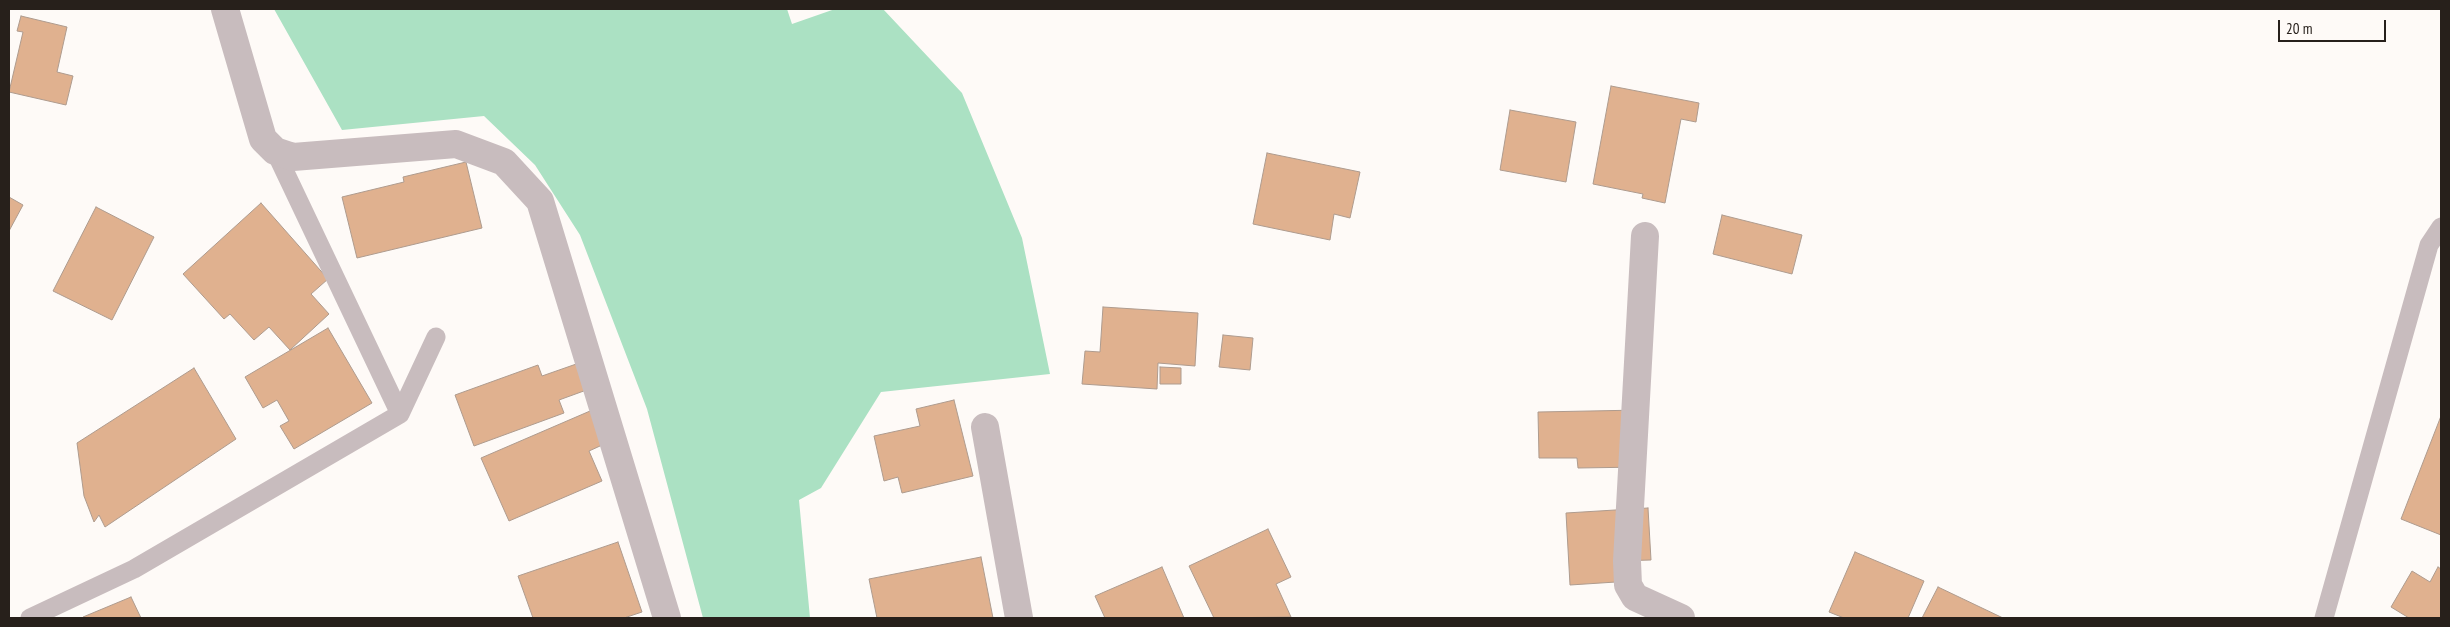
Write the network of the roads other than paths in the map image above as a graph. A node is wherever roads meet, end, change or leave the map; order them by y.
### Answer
1 (225, 9) edge
2 (274, 151) junction
3 (2441, 227) edge
4 (1644, 236) dead end
5 (436, 336) dead end
6 (400, 414) junction
7 (985, 427) dead end
8 (30, 618) edge
9 (667, 618) edge
10 (1019, 618) edge
11 (1681, 618) edge
12 (2324, 618) edge

1 - 2 street
2 - 6 lane
2 - 9 street
3 - 12 lane
4 - 11 street
5 - 6 lane
6 - 8 lane
7 - 10 street

